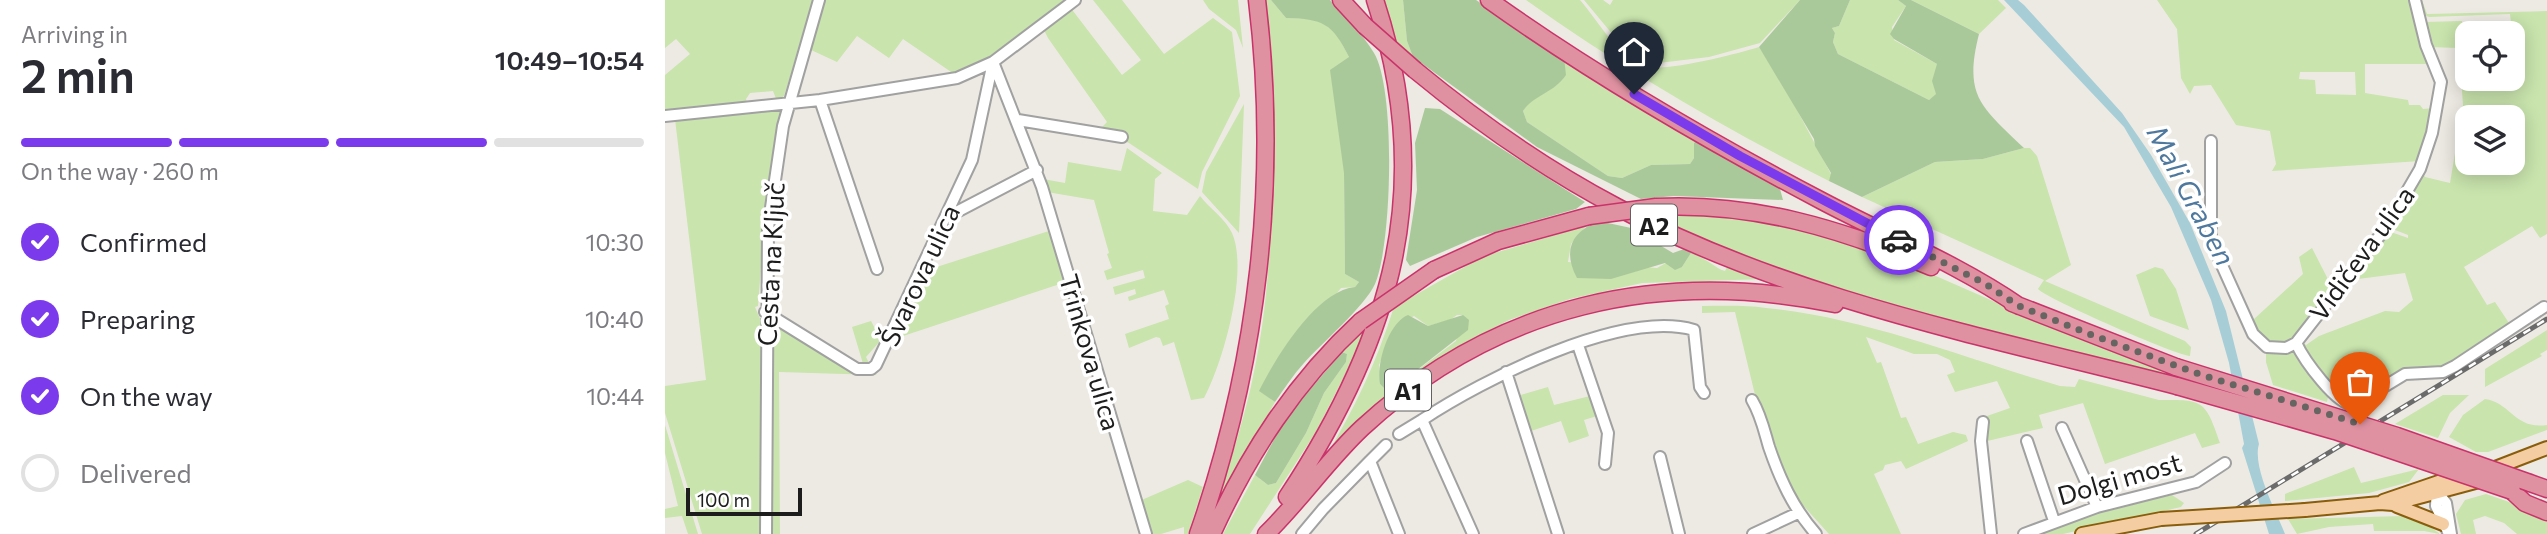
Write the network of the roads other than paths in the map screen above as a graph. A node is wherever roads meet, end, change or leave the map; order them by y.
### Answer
1 (820, 0) edge
2 (1075, 0) edge
3 (1257, 0) edge
4 (1341, 0) edge
5 (1375, 0) edge
6 (1489, 0) edge
7 (2415, 0) edge
8 (993, 62) junction
9 (820, 100) junction
10 (788, 103) junction
11 (665, 116) edge
12 (1018, 120) junction
13 (1122, 137) dead end
14 (2211, 141) dead end
15 (1037, 170) junction
16 (945, 218) junction
17 (877, 269) dead end
18 (2019, 306) junction
19 (2544, 307) dead end
20 (765, 312) junction
21 (1922, 319) junction
22 (2296, 343) junction
23 (1578, 345) junction
24 (1506, 372) junction
25 (1704, 393) dead end
26 (1752, 400) dead end
27 (1422, 420) junction
28 (1983, 422) dead end
29 (2062, 428) dead end
30 (1399, 434) dead end
31 (2027, 441) dead end
32 (1386, 445) dead end
33 (2547, 448) edge
34 (1660, 457) dead end
35 (1370, 461) junction
36 (2225, 463) dead end
37 (1605, 464) dead end
38 (2439, 481) junction
39 (2547, 484) edge
40 (2547, 489) edge
41 (2523, 493) junction
42 (2386, 504) junction
43 (2547, 505) edge
44 (2097, 507) junction
45 (2547, 512) edge
46 (1798, 513) junction
47 (2054, 521) junction
48 (2448, 531) edge
49 (766, 534) edge
50 (1146, 534) edge
51 (1198, 534) edge
52 (1212, 534) edge
53 (1264, 534) edge
54 (1302, 534) edge
55 (1399, 534) edge
56 (1473, 534) edge
57 (1557, 534) edge
58 (1679, 534) edge
59 (1753, 534) edge
60 (1816, 534) edge
61 (1990, 534) edge
62 (2024, 534) edge
63 (2082, 534) edge

1 - 10 street, Cesta na Ključ
2 - 8 street
3 - 51 highway
4 - 21 highway, A2, bridge
5 - 53 highway
6 - 18 highway
7 - 22 street, Vidičeva ulica
8 - 9 street
8 - 12 street, Trinkova ulica
8 - 16 street, Švarova ulica
9 - 10 street
9 - 17 street
10 - 11 street
10 - 20 street, Cesta na Ključ
12 - 13 street
12 - 15 street, Trinkova ulica
14 - 22 street, Vidičeva ulica
15 - 16 street
15 - 50 street, Trinkova ulica
16 - 20 street, Švarova ulica
18 - 41 highway, A1, bridge
18 - 52 highway, A1, bridge
19 - 22 street, Vidičeva ulica
20 - 49 street, Cesta na Ključ
21 - 41 highway, A1, bridge
21 - 53 highway, A1
23 - 24 street
23 - 25 street
23 - 37 street
24 - 27 street
24 - 57 street
26 - 46 street
27 - 30 street
27 - 56 street
28 - 61 street
29 - 44 street
31 - 47 street
32 - 35 street
33 - 38 main road
34 - 58 street
35 - 54 street
35 - 55 street
36 - 44 street, Dolgi most
38 - 42 main road
38 - 48 street
39 - 41 highway
40 - 41 highway, A1
41 - 43 highway, A1
41 - 45 highway
42 - 48 main road
42 - 63 main road, bridge
44 - 47 street, Dolgi most
46 - 59 street
46 - 60 street
47 - 62 street, Dolgi most

